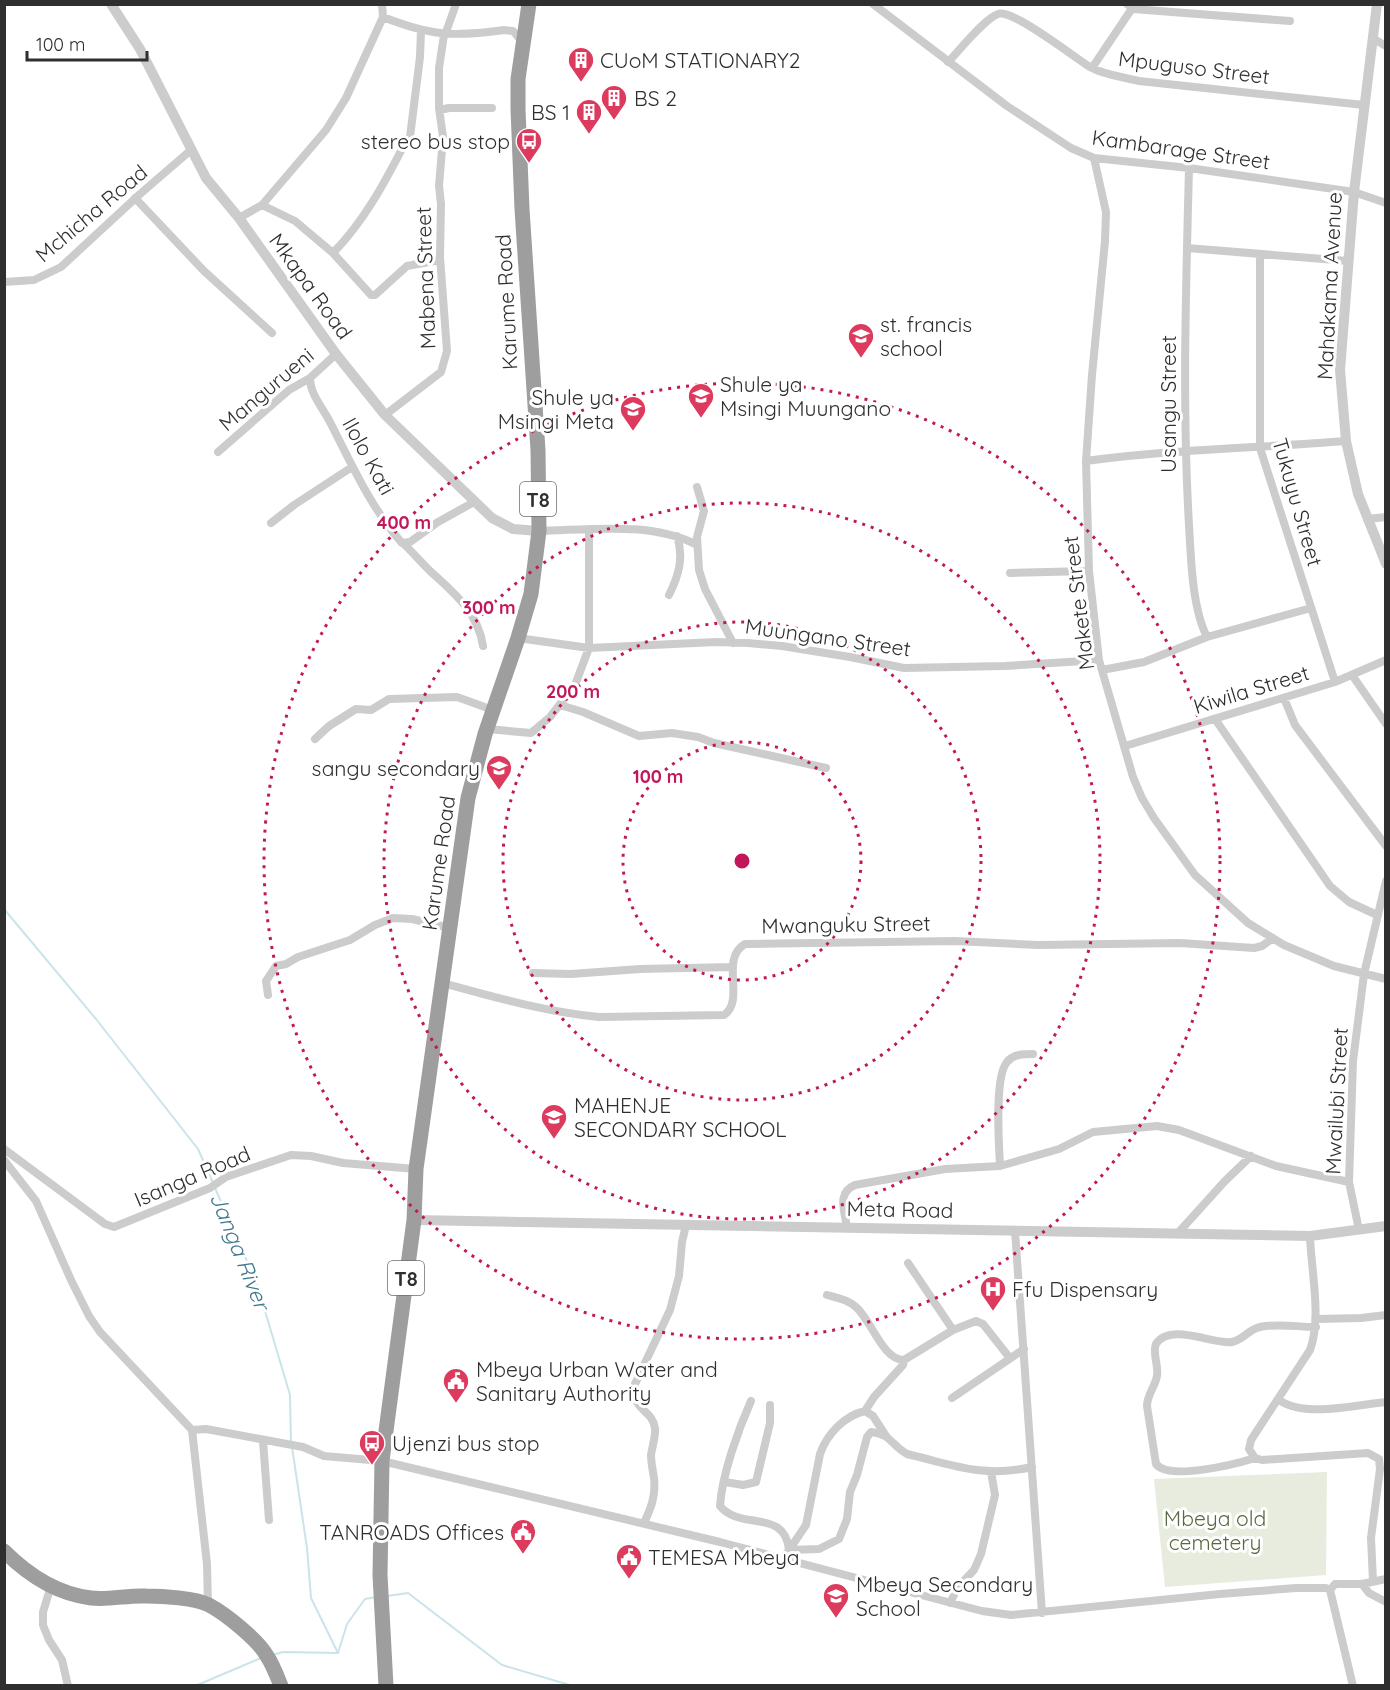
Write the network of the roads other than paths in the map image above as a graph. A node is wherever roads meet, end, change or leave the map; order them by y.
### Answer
1 (111, 4) edge
2 (382, 4) edge
3 (456, 4) edge
4 (529, 4) edge
5 (873, 4) edge
6 (1377, 4) edge
7 (1132, 6) edge
8 (382, 17) junction
9 (1290, 21) dead end
10 (421, 30) junction
11 (444, 35) junction
12 (1374, 39) junction
13 (524, 44) junction
14 (1386, 46) edge
15 (948, 62) junction
16 (1092, 68) junction
17 (1364, 105) junction
18 (492, 108) dead end
19 (439, 109) junction
20 (191, 150) junction
21 (1094, 158) junction
22 (1189, 168) junction
23 (1354, 192) junction
24 (135, 198) junction
25 (1386, 203) edge
26 (262, 205) junction
27 (239, 218) junction
28 (1187, 248) junction
29 (333, 254) junction
30 (1260, 254) junction
31 (440, 260) junction
32 (1348, 261) junction
33 (4, 282) edge
34 (272, 333) dead end
35 (336, 354) junction
36 (310, 378) junction
37 (385, 415) junction
38 (1346, 441) junction
39 (1260, 448) junction
40 (218, 452) dead end
41 (1185, 452) junction
42 (1086, 461) junction
43 (352, 467) junction
44 (697, 487) dead end
45 (474, 502) junction
46 (1386, 517) edge
47 (1367, 519) junction
48 (272, 523) dead end
49 (589, 530) junction
50 (539, 531) junction
51 (677, 536) junction
52 (405, 544) junction
53 (697, 544) junction
54 (1386, 564) edge
55 (1089, 571) junction
56 (1010, 573) dead end
57 (669, 596) dead end
58 (1311, 608) junction
59 (1207, 637) junction
60 (518, 638) junction
61 (733, 643) junction
62 (483, 646) dead end
63 (589, 648) junction
64 (1099, 660) junction
65 (1386, 660) edge
66 (1102, 670) junction
67 (1352, 675) junction
68 (1335, 682) junction
69 (1284, 698) junction
70 (560, 705) junction
71 (493, 710) junction
72 (1215, 719) junction
73 (1386, 724) edge
74 (487, 729) junction
75 (315, 739) dead end
76 (1125, 746) junction
77 (826, 768) dead end
78 (1386, 846) edge
79 (1386, 881) edge
80 (1377, 915) junction
81 (450, 928) junction
82 (1273, 939) junction
83 (733, 967) junction
84 (533, 973) dead end
85 (1364, 974) junction
86 (1386, 979) edge
87 (443, 983) junction
88 (268, 995) dead end
89 (1033, 1054) dead end
90 (4, 1149) edge
91 (1251, 1156) junction
92 (4, 1160) edge
93 (1000, 1166) junction
94 (416, 1169) junction
95 (1349, 1182) junction
96 (414, 1220) junction
97 (686, 1225) junction
98 (1386, 1226) edge
99 (848, 1228) junction
100 (1359, 1230) junction
101 (1015, 1231) junction
102 (1178, 1233) junction
103 (1310, 1236) junction
104 (908, 1263) dead end
105 (827, 1295) dead end
106 (1386, 1315) edge
107 (1316, 1323) junction
108 (953, 1330) junction
109 (1023, 1349) junction
110 (1010, 1357) junction
111 (904, 1360) junction
112 (952, 1398) dead end
113 (1279, 1400) junction
114 (751, 1401) dead end
115 (1386, 1402) edge
116 (770, 1405) dead end
117 (865, 1411) junction
118 (192, 1430) junction
119 (886, 1436) junction
120 (263, 1441) junction
121 (1255, 1458) junction
122 (1383, 1460) edge
123 (382, 1461) junction
124 (1032, 1467) junction
125 (991, 1472) junction
126 (725, 1482) junction
127 (269, 1520) dead end
128 (644, 1523) junction
129 (789, 1550) junction
130 (4, 1551) edge
131 (783, 1559) junction
132 (1386, 1579) edge
133 (1373, 1581) junction
134 (1362, 1584) junction
135 (51, 1586) junction
136 (1329, 1590) junction
137 (950, 1602) junction
138 (1386, 1602) edge
139 (208, 1605) junction
140 (1042, 1613) junction
141 (1352, 1684) edge
142 (68, 1686) edge
143 (281, 1686) edge
144 (386, 1686) edge

1 - 20 street, Mkapa Road
2 - 8 street
3 - 11 street, Mabena Street
4 - 13 highway, Karume Road / T8
5 - 15 street, Kambarage Street
6 - 12 street, Mahakama Avenue
7 - 9 street
7 - 16 street
8 - 10 street
8 - 26 street
10 - 11 street
10 - 29 street
11 - 13 street
11 - 19 street, Mabena Street
12 - 14 street
12 - 17 street, Mahakama Avenue
13 - 50 highway, Karume Road / T8
15 - 16 street, Mpuguso Street
15 - 21 street, Kambarage Street
16 - 17 street, Mpuguso Street
17 - 23 street, Mahakama Avenue
18 - 19 street
19 - 31 street, Mabena Street
20 - 24 street, Mchicha Road
20 - 27 street, Mkapa Road
21 - 22 street, Kambarage Street
21 - 42 street, Makete Street
22 - 23 street, Kambarage Street
22 - 28 street, Usangu Street
23 - 25 street, Kambarage Street
23 - 32 street, Mahakama Avenue
24 - 33 street, Mchicha Road
24 - 34 street
26 - 27 street
26 - 29 street
27 - 35 street, Mkapa Road
28 - 30 street
28 - 41 street, Usangu Street
29 - 31 street
30 - 32 street
30 - 39 street, Tukuyu Street
31 - 37 street, Mabena Street
32 - 38 street, Mahakama Avenue
35 - 36 street, Mangurueni
35 - 37 street, Mkapa Road
36 - 40 street, Mangurueni
36 - 43 street, Ilolo Kati
37 - 45 street, Mkapa Road
38 - 39 street
38 - 47 street, Mahakama Avenue
39 - 41 street
39 - 58 street, Tukuyu Street
41 - 42 street
41 - 59 street, Usangu Street
42 - 55 street, Makete Street
43 - 48 street
43 - 52 street, Ilolo Kati
44 - 53 street
45 - 50 street, Mkapa Road
45 - 52 street
46 - 47 street
47 - 54 street, Mahakama Avenue
49 - 50 street
49 - 51 street
49 - 63 street
50 - 60 highway, Karume Road / T8
51 - 53 street
51 - 57 street
52 - 62 street, Ilolo Kati
53 - 61 street
55 - 56 street
55 - 64 street, Makete Street
58 - 59 street
58 - 68 street, Tukuyu Street
59 - 66 street
60 - 63 street, Muungano Street
60 - 71 highway, Karume Road / T8
61 - 63 street, Muungano Street
61 - 64 street, Muungano Street
63 - 70 street
64 - 66 street, Makete Street
65 - 67 street, Kiwila Street
66 - 76 street, Makete Street
67 - 68 street, Kiwila Street
67 - 73 street
68 - 69 street, Kiwila Street
69 - 72 street, Kiwila Street
69 - 78 street
70 - 74 street
70 - 77 street
71 - 74 highway, Karume Road / T8
71 - 75 street
72 - 76 street, Kiwila Street
72 - 80 street
74 - 81 highway, Karume Road / T8
76 - 82 street, Makete Street
79 - 80 street, Mwailubi Street
80 - 85 street, Mwailubi Street
81 - 87 highway, Karume Road / T8
81 - 88 street
82 - 83 street, Mwanguku Street
82 - 85 street, Makete Street
83 - 84 street
83 - 87 street, Mwanguku Street
85 - 86 street, Makete Street
85 - 95 street, Mwailubi Street
87 - 94 highway, T8
89 - 93 street
90 - 94 street, Isanga Road
91 - 93 street
91 - 95 street
91 - 102 street
92 - 118 street
93 - 99 street
94 - 96 highway, T8
95 - 100 street, Mwailubi Street
96 - 97 street, Meta Road
96 - 123 highway, T8
97 - 99 street, Meta Road
97 - 128 street
98 - 100 street, Meta Road
99 - 101 street, Meta Road
100 - 103 street, Meta Road
101 - 102 street, Meta Road
101 - 109 street
102 - 103 street, Meta Road
103 - 107 street
104 - 108 street
105 - 111 street
106 - 107 street
107 - 113 street
107 - 121 street
108 - 110 street
108 - 111 street
109 - 110 street
109 - 124 street
110 - 112 street
111 - 117 street
113 - 115 street
113 - 121 street
114 - 126 street
116 - 126 street
117 - 119 street
117 - 129 street
118 - 120 street
118 - 139 street
119 - 125 street
119 - 129 street
120 - 123 street
120 - 127 street
121 - 122 street
122 - 133 street
123 - 128 street
123 - 144 highway, T8
124 - 125 street
124 - 140 street
125 - 137 street
126 - 129 street
128 - 131 street
129 - 131 street
130 - 135 highway
131 - 137 street
132 - 133 street
133 - 134 street
134 - 136 street
134 - 138 street
135 - 139 highway
135 - 142 street
136 - 140 street
136 - 141 street
137 - 140 street
139 - 143 highway

